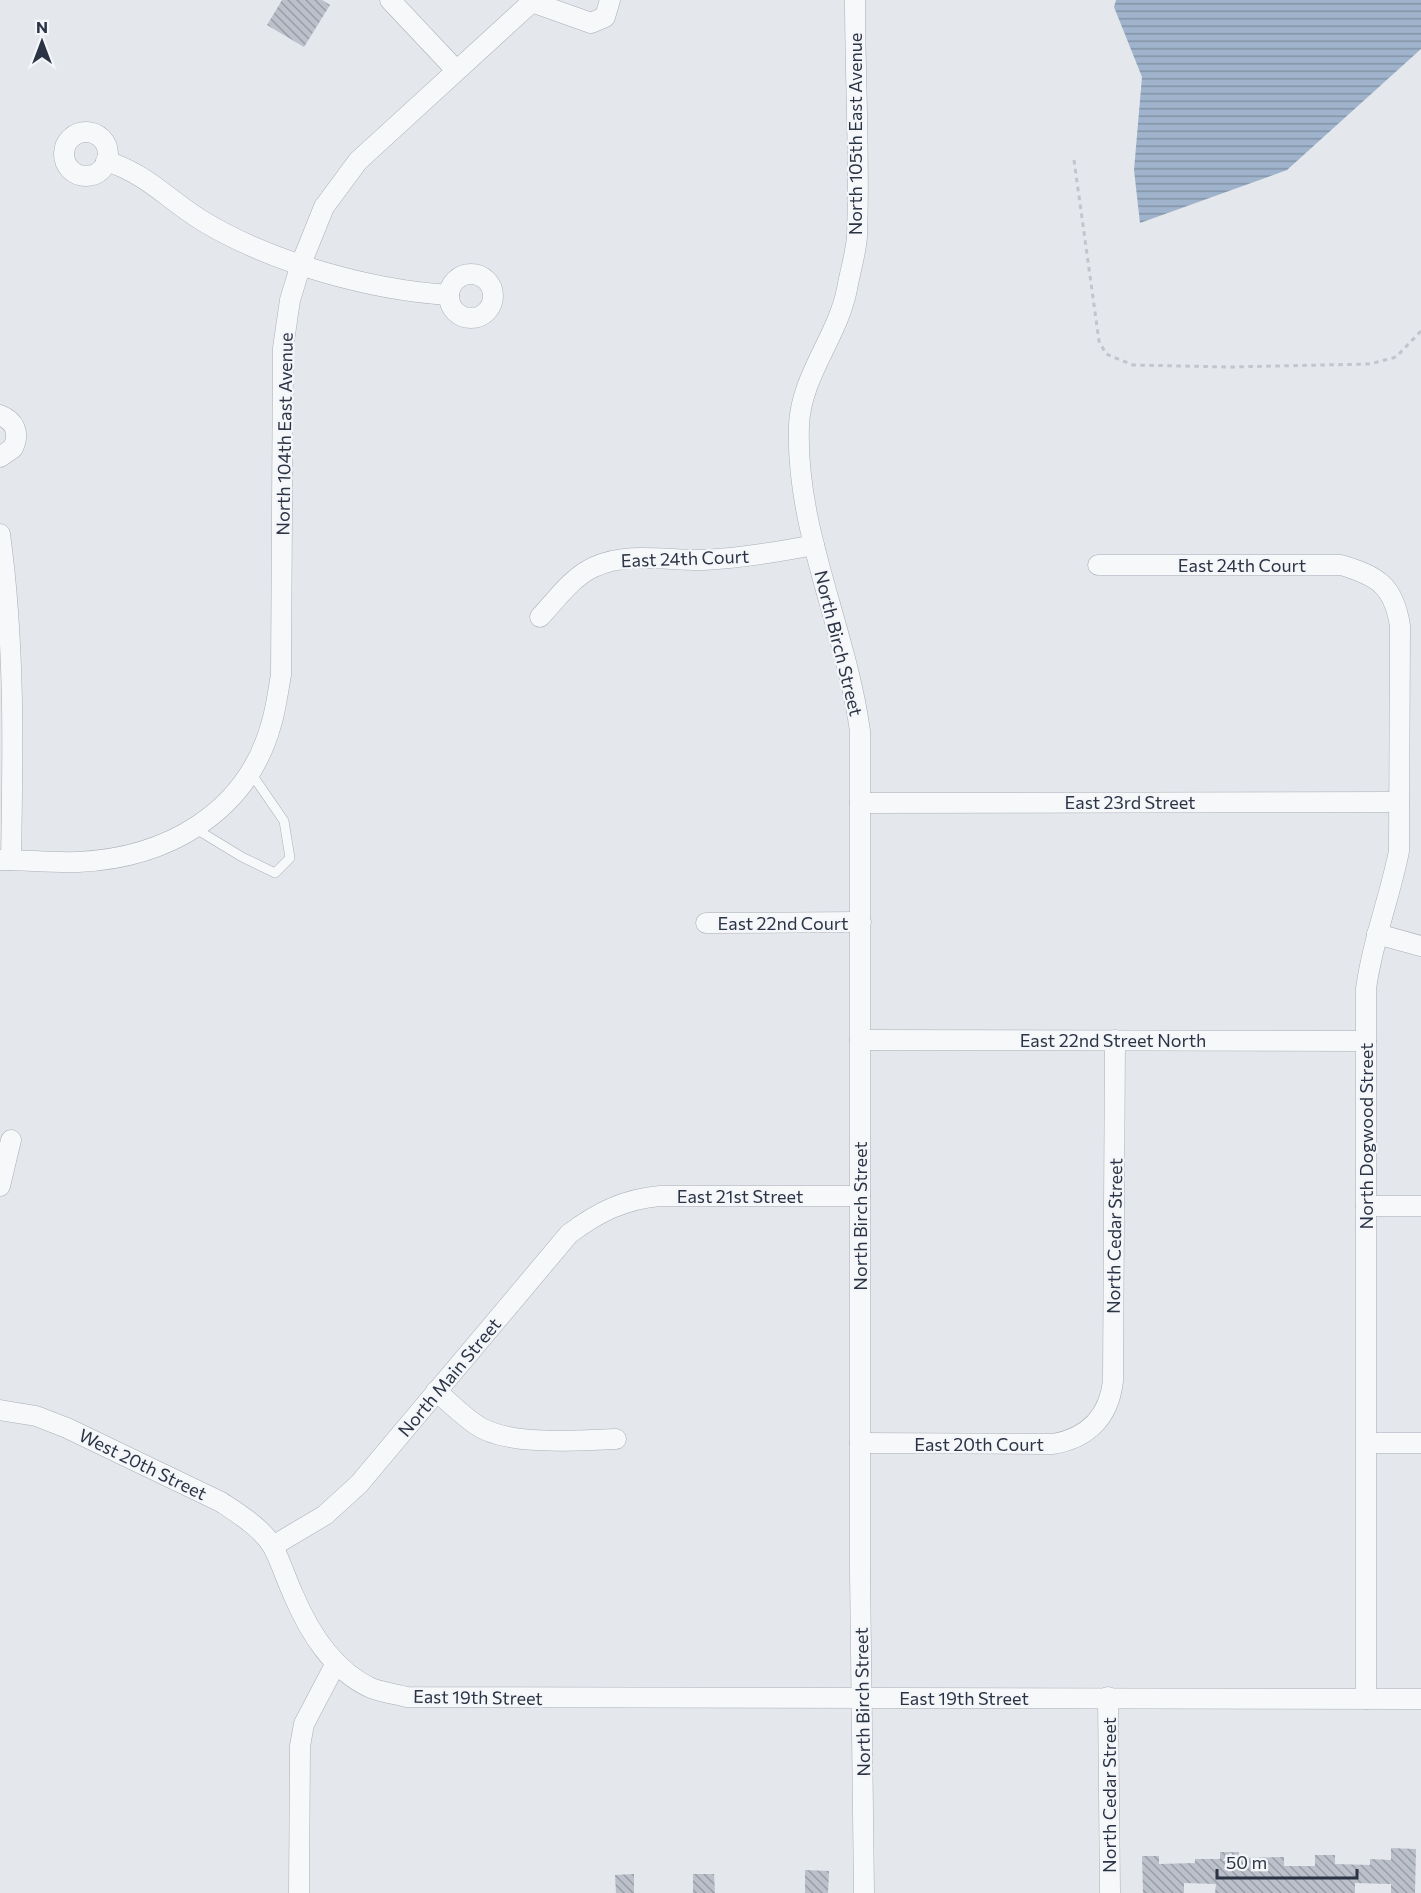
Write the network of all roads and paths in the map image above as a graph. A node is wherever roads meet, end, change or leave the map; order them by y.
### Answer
1 (390, 0) edge
2 (609, 0) edge
3 (855, 0) edge
4 (532, 1) edge
5 (456, 69) junction
6 (106, 160) dead end
7 (1074, 160) dead end
8 (301, 264) junction
9 (449, 295) dead end
10 (1421, 331) edge
11 (0, 415) edge
12 (0, 457) edge
13 (0, 534) edge
14 (814, 545) junction
15 (1098, 565) dead end
16 (1382, 583) joint
17 (540, 617) dead end
18 (251, 773) junction
19 (1400, 802) junction
20 (860, 803) junction
21 (196, 829) junction
22 (6, 861) edge
23 (861, 922) junction
24 (706, 923) dead end
25 (1377, 934) junction
26 (1421, 946) edge
27 (860, 1040) junction
28 (1116, 1040) junction
29 (1366, 1041) junction
30 (11, 1140) dead end
31 (0, 1186) edge
32 (860, 1196) junction
33 (620, 1203) joint
34 (1366, 1206) junction
35 (1421, 1206) edge
36 (436, 1391) junction
37 (0, 1410) edge
38 (1093, 1427) joint
39 (616, 1439) dead end
40 (860, 1443) junction
41 (1367, 1443) junction
42 (1421, 1443) edge
43 (273, 1546) junction
44 (336, 1663) junction
45 (1108, 1697) junction
46 (862, 1699) junction
47 (1366, 1699) junction
48 (1421, 1699) edge
49 (299, 1893) edge
50 (864, 1893) edge
51 (1110, 1893) edge

1 - 5 street
2 - 4 street
3 - 14 street, North 105th East Avenue
4 - 5 street, North 104th East Avenue
5 - 8 street, North 104th East Avenue
6 - 8 street
7 - 10 path
8 - 9 street
8 - 18 street, North 104th East Avenue
11 - 12 street
13 - 22 street
14 - 17 street, East 24th Court
14 - 20 street, North Birch Street
15 - 16 street, East 24th Court
16 - 19 street, North Dogwood Street
18 - 21 street, North 104th East Avenue
18 - 21 lane
19 - 20 street, East 23rd Street
19 - 25 street, North Dogwood Street
20 - 23 street, North Birch Street
21 - 22 street, North 104th East Avenue
23 - 24 street, East 22nd Court
23 - 27 street, North Birch Street
25 - 26 street
25 - 29 street, North Dogwood Street
27 - 28 street, East 22nd Street North
27 - 32 street, North Birch Street
28 - 29 street, East 22nd Street North
28 - 38 street, North Cedar Street
29 - 34 street, North Dogwood Street
30 - 31 street
32 - 33 street, East 21st Street
32 - 40 street, North Birch Street
33 - 36 street, North Main Street
34 - 35 street
34 - 41 street, North Dogwood Street
36 - 39 street
36 - 43 street, North Main Street
37 - 43 street, West 20th Street
38 - 40 street, East 20th Court
40 - 46 street, North Birch Street
41 - 42 street
41 - 47 street, North Dogwood Street
43 - 44 street, East 19th Street
44 - 46 street, East 19th Street
44 - 49 street
45 - 46 street, East 19th Street
45 - 47 street, East 19th Street
45 - 51 street, North Cedar Street
46 - 50 street, North Birch Street
47 - 48 street, East 19th Street

